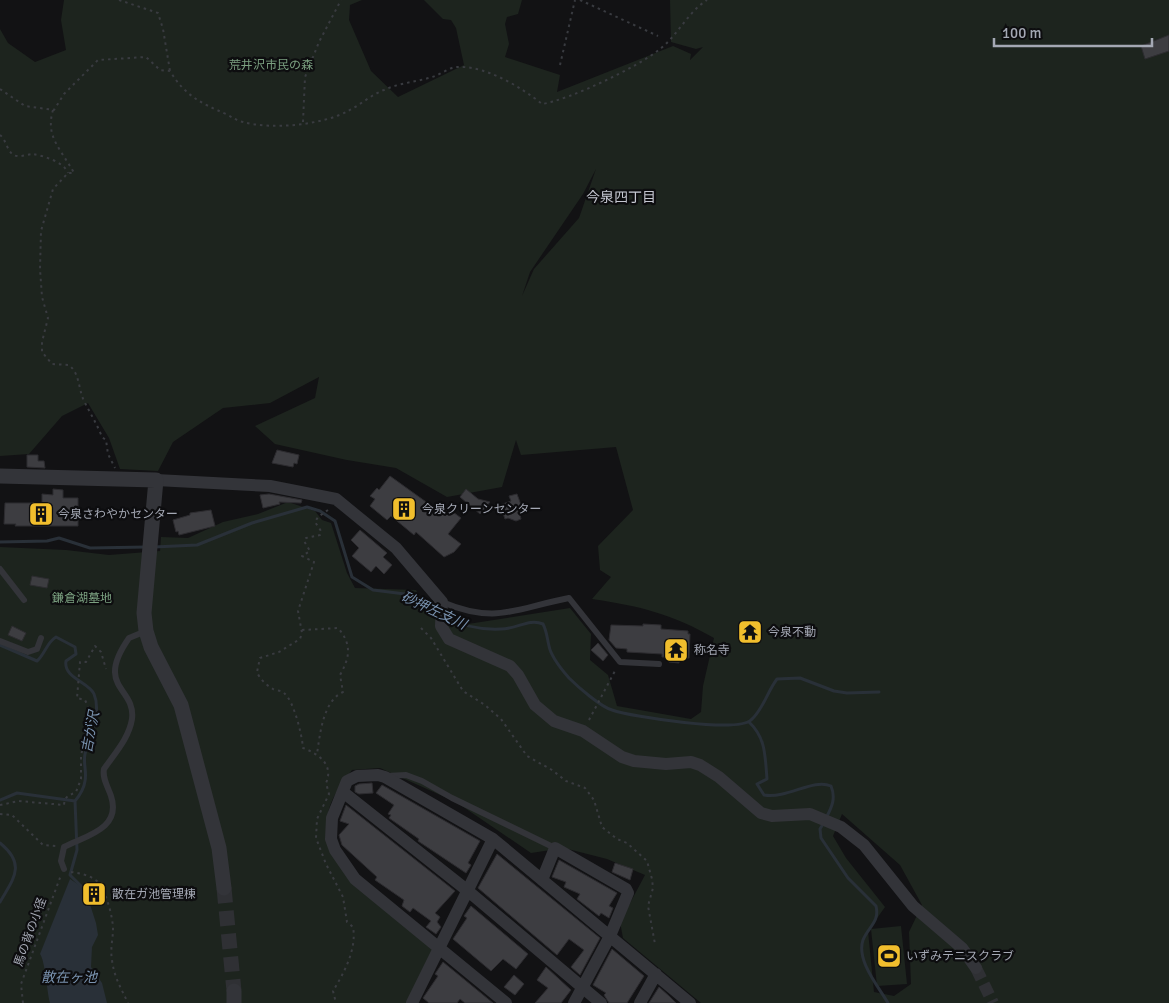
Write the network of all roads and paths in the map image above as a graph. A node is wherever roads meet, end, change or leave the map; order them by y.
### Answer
1 (119, 0) edge
2 (341, 0) edge
3 (576, 0) edge
4 (580, 0) edge
5 (708, 0) edge
6 (658, 36) dead end
7 (560, 65) dead end
8 (170, 71) junction
9 (0, 89) edge
10 (54, 110) junction
11 (303, 122) junction
12 (0, 135) edge
13 (68, 173) junction
14 (0, 476) edge
15 (120, 479) junction
16 (156, 480) junction
17 (345, 506) junction
18 (0, 569) edge
19 (24, 600) dead end
20 (442, 602) junction
21 (421, 628) dead end
22 (301, 630) junction
23 (146, 631) junction
24 (41, 638) dead end
25 (0, 641) edge
26 (620, 662) junction
27 (659, 664) dead end
28 (118, 686) junction
29 (583, 731) junction
30 (317, 754) junction
31 (385, 776) junction
32 (343, 792) junction
33 (0, 805) edge
34 (0, 814) edge
35 (493, 839) junction
36 (47, 846) dead end
37 (555, 848) junction
38 (64, 870) junction
39 (542, 880) junction
40 (224, 888) tunnel mouth
41 (468, 891) junction
42 (610, 936) junction
43 (655, 944) dead end
44 (439, 948) junction
45 (976, 968) tunnel mouth
46 (656, 974) junction
47 (582, 988) junction
48 (23, 1003) edge
49 (128, 1003) edge
50 (336, 1003) edge
51 (412, 1003) edge
52 (506, 1003) edge
53 (574, 1003) edge
54 (601, 1003) edge
55 (640, 1003) edge
56 (690, 1003) edge

1 - 8 path
2 - 11 path
3 - 7 path
4 - 6 path
5 - 11 path
8 - 10 path
8 - 11 path
9 - 10 path
10 - 13 path
12 - 13 path
13 - 15 path
14 - 15 street
15 - 16 street
16 - 17 street
16 - 23 street
17 - 20 street
17 - 22 path
18 - 19 lane
20 - 26 lane
20 - 29 street
21 - 43 path
22 - 30 path
22 - 30 path
23 - 28 lane
23 - 40 street
24 - 25 lane
26 - 27 lane
26 - 29 path
28 - 33 path
28 - 38 lane
29 - 45 street
30 - 50 path
31 - 32 street
31 - 35 street
31 - 37 lane
32 - 41 street
32 - 44 street
34 - 36 path
35 - 39 street
35 - 41 street
37 - 39 street
37 - 42 street
38 - 48 path, 馬の背の小径
38 - 49 path
39 - 42 street
41 - 44 street
41 - 47 street
42 - 46 street
42 - 47 street
44 - 51 street
44 - 52 street
46 - 55 street
46 - 56 street
47 - 53 street
47 - 54 street

